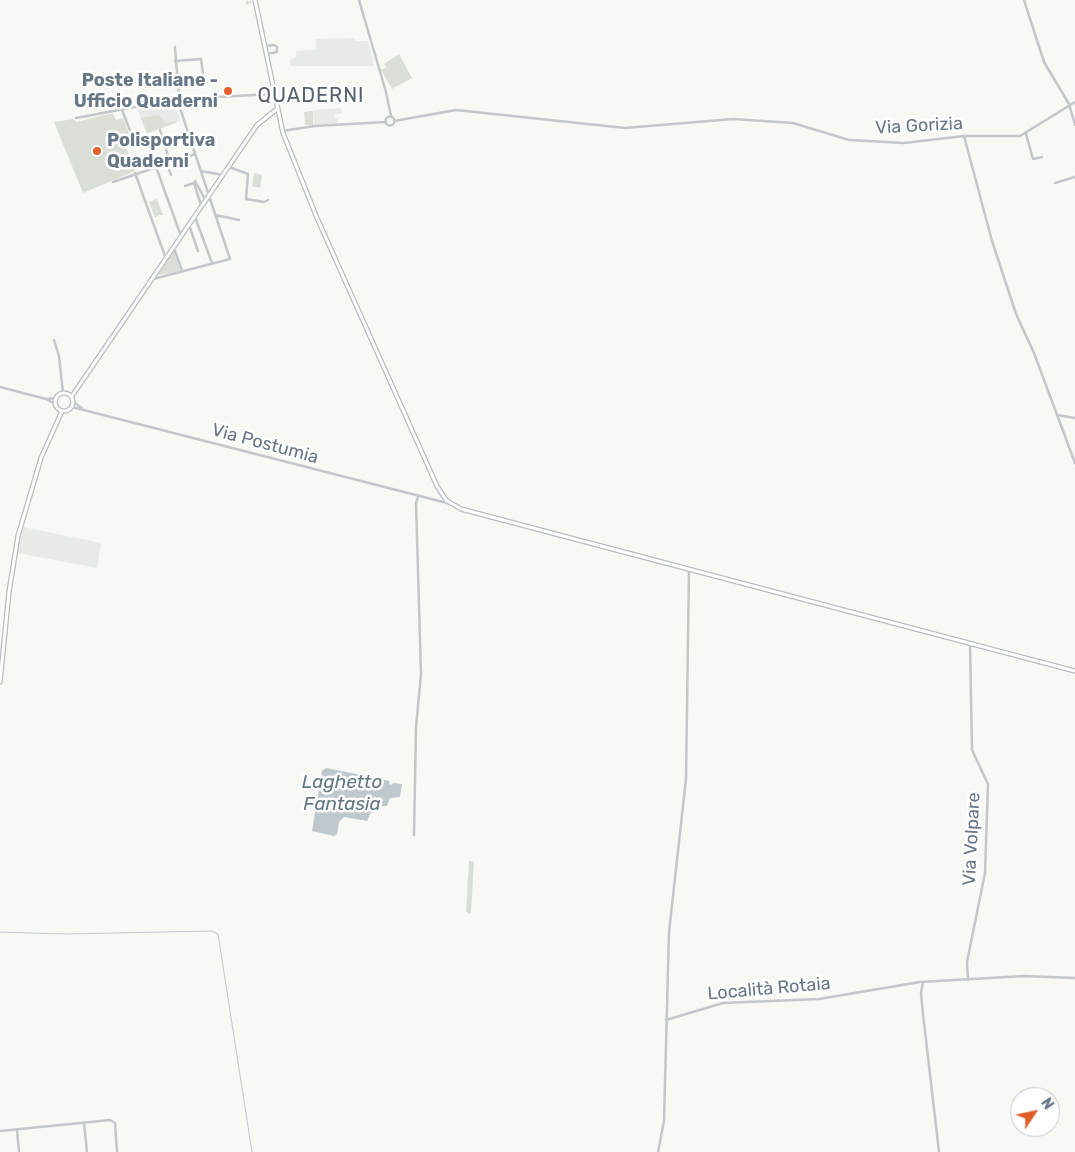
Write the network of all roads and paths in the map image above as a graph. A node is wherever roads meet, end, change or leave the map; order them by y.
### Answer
1 (359, 0) edge
2 (1024, 0) edge
3 (254, 2) edge
4 (266, 46) junction
5 (175, 48) dead end
6 (267, 54) junction
7 (175, 61) junction
8 (203, 73) dead end
9 (274, 94) junction
10 (178, 99) junction
11 (160, 102) junction
12 (1075, 102) edge
13 (1069, 104) junction
14 (161, 106) dead end
15 (276, 109) junction
16 (122, 110) junction
17 (391, 116) junction
18 (76, 118) dead end
19 (394, 121) junction
20 (386, 122) junction
21 (1075, 124) edge
22 (160, 130) dead end
23 (282, 131) junction
24 (1026, 134) junction
25 (964, 136) junction
26 (132, 147) dead end
27 (195, 154) junction
28 (1042, 157) dead end
29 (169, 163) junction
30 (156, 167) junction
31 (229, 167) junction
32 (201, 171) junction
33 (136, 174) junction
34 (171, 175) dead end
35 (223, 175) junction
36 (1075, 177) edge
37 (195, 181) dead end
38 (113, 182) dead end
39 (1054, 183) dead end
40 (185, 186) dead end
41 (209, 196) junction
42 (268, 200) dead end
43 (206, 201) junction
44 (202, 207) junction
45 (215, 215) junction
46 (195, 217) junction
47 (239, 220) dead end
48 (189, 225) junction
49 (181, 237) junction
50 (174, 248) junction
51 (198, 251) dead end
52 (166, 259) junction
53 (212, 263) junction
54 (182, 271) junction
55 (153, 279) junction
56 (54, 340) dead end
57 (0, 387) edge
58 (63, 392) junction
59 (72, 396) junction
60 (55, 398) junction
61 (46, 399) junction
62 (74, 402) junction
63 (55, 404) junction
64 (72, 407) junction
65 (83, 409) junction
66 (62, 411) junction
67 (1057, 415) junction
68 (1075, 418) edge
69 (1075, 463) edge
70 (418, 497) junction
71 (451, 504) junction
72 (689, 569) junction
73 (970, 643) junction
74 (1075, 671) edge
75 (0, 682) edge
76 (414, 835) dead end
77 (1075, 978) edge
78 (968, 980) junction
79 (923, 982) junction
80 (666, 1020) junction
81 (84, 1123) junction
82 (17, 1130) junction
83 (0, 1131) edge
84 (19, 1152) edge
85 (87, 1152) edge
86 (117, 1152) edge
87 (658, 1152) edge
88 (939, 1152) edge

1 - 17 street
2 - 13 street
3 - 4 main road
4 - 6 main road
4 - 6 street
5 - 7 street
6 - 9 main road
7 - 8 street
7 - 10 street
9 - 10 street
9 - 15 main road
10 - 11 street
10 - 27 street
11 - 14 street
11 - 16 street
12 - 13 street, Via Gorizia
13 - 21 street
13 - 24 street, Via Gorizia
15 - 23 main road
15 - 31 main road
16 - 18 street
16 - 26 street
17 - 19 street
17 - 20 street
19 - 20 street, Via Gorizia
19 - 25 street, Via Gorizia
20 - 23 street, Via Gorizia
22 - 29 street
23 - 71 main road
24 - 25 street, Via Gorizia
24 - 28 street
25 - 67 street
27 - 29 street
27 - 32 street
29 - 30 street
29 - 34 street
30 - 33 street
30 - 49 street
31 - 35 main road
31 - 42 street
32 - 35 street
32 - 41 street
33 - 38 street
33 - 52 street
35 - 41 main road
36 - 39 street
37 - 43 street
40 - 44 street
41 - 43 main road
41 - 45 street
43 - 44 main road
44 - 46 main road
45 - 47 street
45 - 53 street
46 - 48 main road
46 - 53 street
48 - 49 main road
48 - 51 street
49 - 50 main road
50 - 52 main road
50 - 54 street
52 - 55 main road
53 - 54 street
54 - 55 street
55 - 59 main road
56 - 58 street
57 - 61 street
58 - 59 main road
58 - 60 main road
59 - 62 main road
60 - 61 street
60 - 63 main road
61 - 63 street
62 - 64 main road
62 - 65 street
63 - 66 main road
64 - 65 street, Via Postumia
64 - 66 main road
65 - 70 street, Via Postumia
66 - 75 main road
67 - 68 street
67 - 69 street
70 - 71 street, Via Postumia
70 - 76 street
71 - 72 main road
72 - 73 main road
72 - 80 street
73 - 74 main road
73 - 78 street, Via Volpare
77 - 78 street
78 - 79 street
79 - 80 street, Località Rotaia
79 - 88 street
80 - 87 street
81 - 82 street
81 - 85 street
81 - 86 street
82 - 83 street
82 - 84 street

